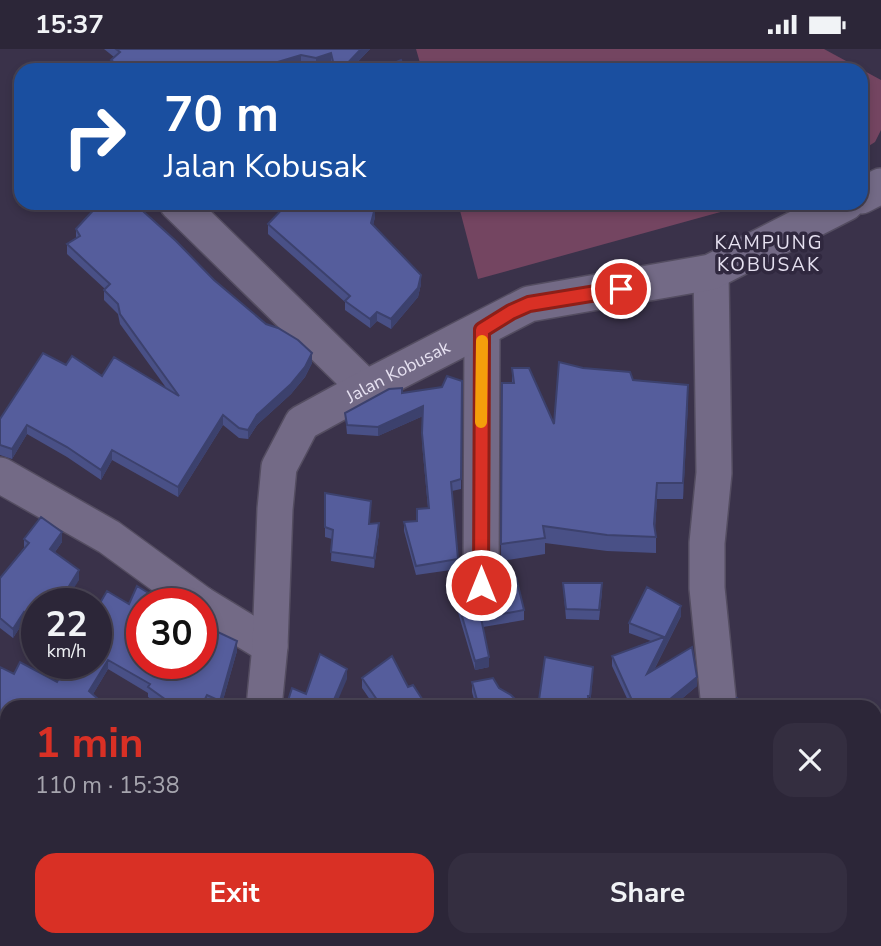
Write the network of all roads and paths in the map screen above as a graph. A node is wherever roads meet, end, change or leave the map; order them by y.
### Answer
1 (184, 210) edge
2 (832, 210) edge
3 (710, 272) junction
4 (482, 330) junction
5 (366, 388) junction
6 (0, 475) edge
7 (481, 585) dead end
8 (179, 588) edge
9 (217, 614) edge
10 (271, 646) junction
11 (265, 700) edge
12 (720, 700) edge

1 - 5 street
2 - 3 street, Jalan Kobusak
3 - 4 street, Jalan Kobusak
3 - 12 street
4 - 5 street, Jalan Kobusak
4 - 7 street
5 - 10 street, Jalan Kobusak
6 - 8 street
9 - 10 street
10 - 11 street, Jalan Kobusak

